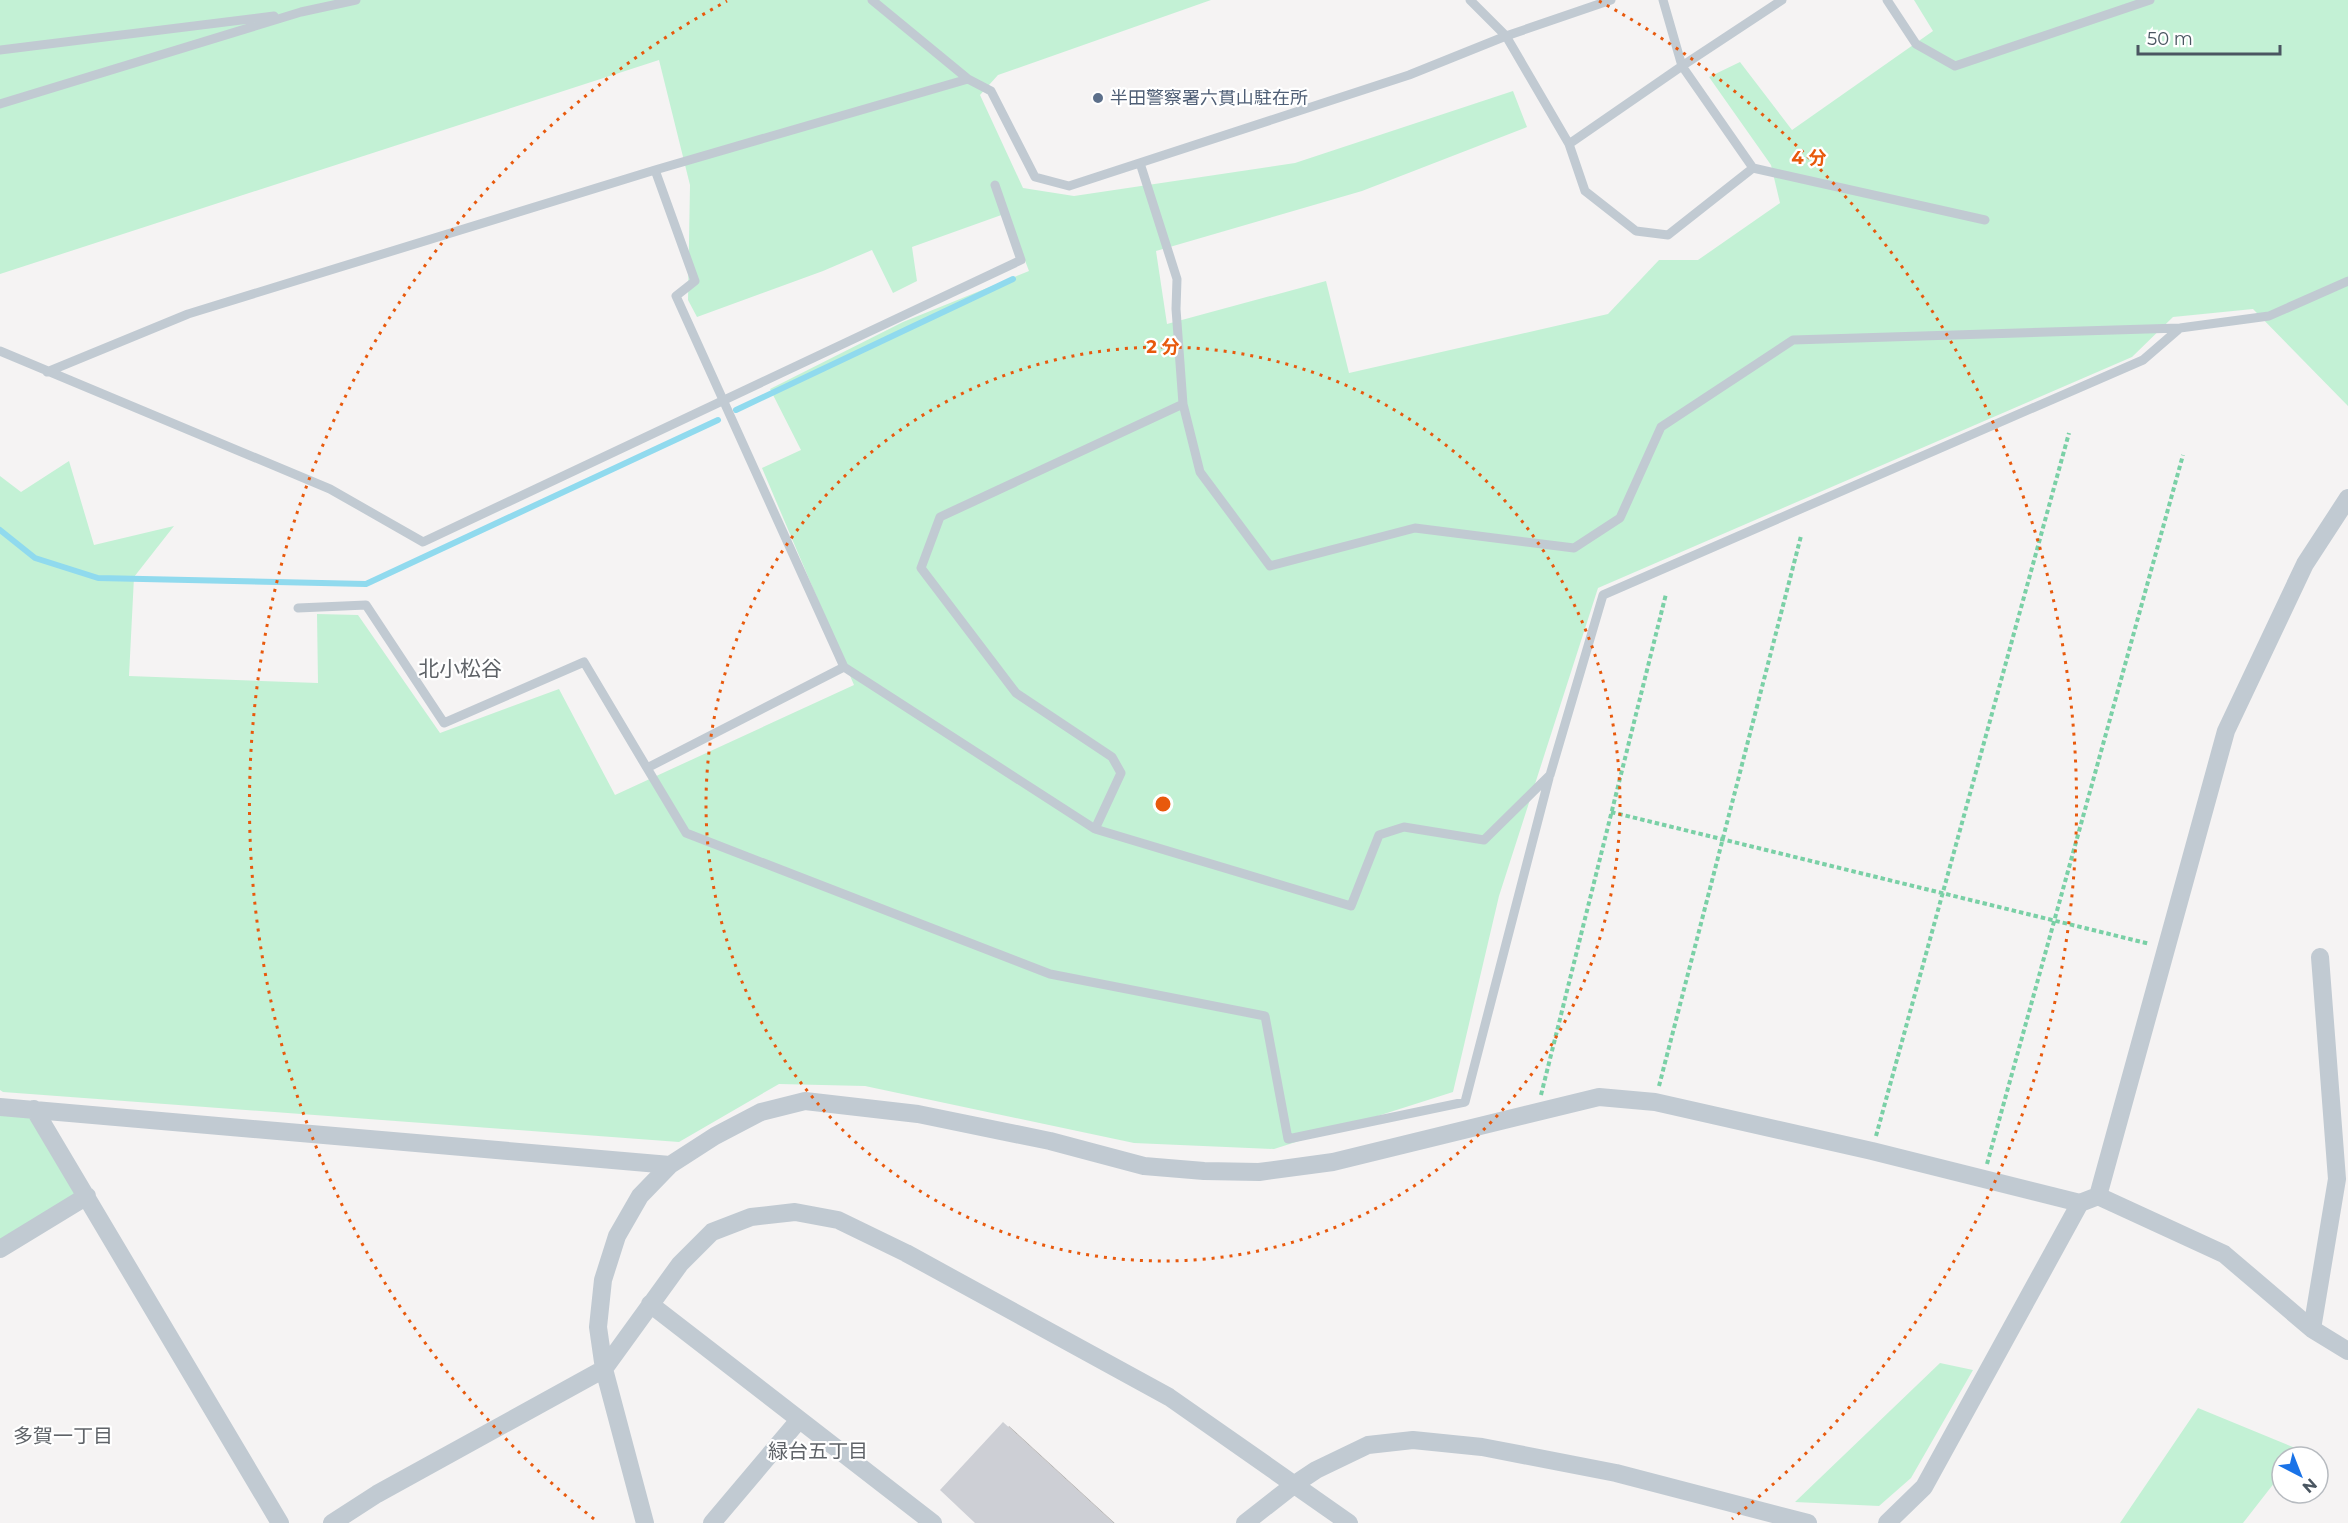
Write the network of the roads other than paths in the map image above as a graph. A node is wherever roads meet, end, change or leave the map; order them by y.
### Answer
1 (356, 0) edge
2 (872, 0) edge
3 (1470, 0) edge
4 (1611, 0) edge
5 (1663, 0) edge
6 (1782, 0) edge
7 (1887, 0) edge
8 (2150, 0) edge
9 (301, 12) junction
10 (1506, 36) junction
11 (0, 50) edge
12 (1682, 66) junction
13 (968, 80) junction
14 (0, 104) edge
15 (1569, 144) junction
16 (1140, 163) junction
17 (1753, 168) junction
18 (655, 170) junction
19 (995, 185) dead end
20 (1985, 220) dead end
21 (2348, 281) edge
22 (2180, 328) junction
23 (0, 351) edge
24 (47, 372) junction
25 (724, 400) junction
26 (1183, 404) junction
27 (2348, 498) edge
28 (298, 608) dead end
29 (844, 667) junction
30 (647, 768) junction
31 (1550, 775) junction
32 (1095, 829) junction
33 (2320, 957) dead end
34 (0, 1107) edge
35 (34, 1109) junction
36 (670, 1165) junction
37 (87, 1196) junction
38 (2098, 1196) junction
39 (2080, 1203) junction
40 (0, 1248) edge
41 (650, 1304) junction
42 (2312, 1329) junction
43 (2348, 1351) edge
44 (604, 1369) junction
45 (799, 1420) junction
46 (1294, 1484) junction
47 (1787, 1521) edge
48 (280, 1523) edge
49 (332, 1523) edge
50 (645, 1523) edge
51 (712, 1523) edge
52 (933, 1523) edge
53 (1245, 1523) edge
54 (1349, 1523) edge
55 (1808, 1523) edge
56 (1887, 1523) edge

1 - 9 lane
2 - 13 lane
3 - 10 lane
4 - 10 lane
5 - 12 lane
6 - 12 lane
7 - 8 lane
9 - 11 lane
9 - 14 lane
10 - 15 lane
10 - 16 lane
12 - 15 lane
12 - 17 lane
13 - 16 lane
13 - 18 lane
15 - 17 lane
16 - 26 lane
17 - 20 lane
18 - 24 lane
18 - 25 lane
19 - 25 lane
21 - 22 lane
22 - 26 lane
22 - 31 lane
23 - 24 lane
24 - 25 lane
25 - 29 lane
26 - 32 lane
27 - 38 street
28 - 30 lane
29 - 30 lane
29 - 32 lane
30 - 31 lane
31 - 32 lane
33 - 42 street
34 - 35 street
35 - 36 street
35 - 37 street
36 - 39 street
36 - 44 street
37 - 40 street
37 - 48 street
38 - 39 street
38 - 42 street
39 - 56 street
41 - 44 street
41 - 45 street
41 - 46 street
42 - 43 street
44 - 49 street
44 - 50 street
45 - 51 street
45 - 52 street
46 - 47 street
46 - 53 street
46 - 54 street
47 - 55 street

